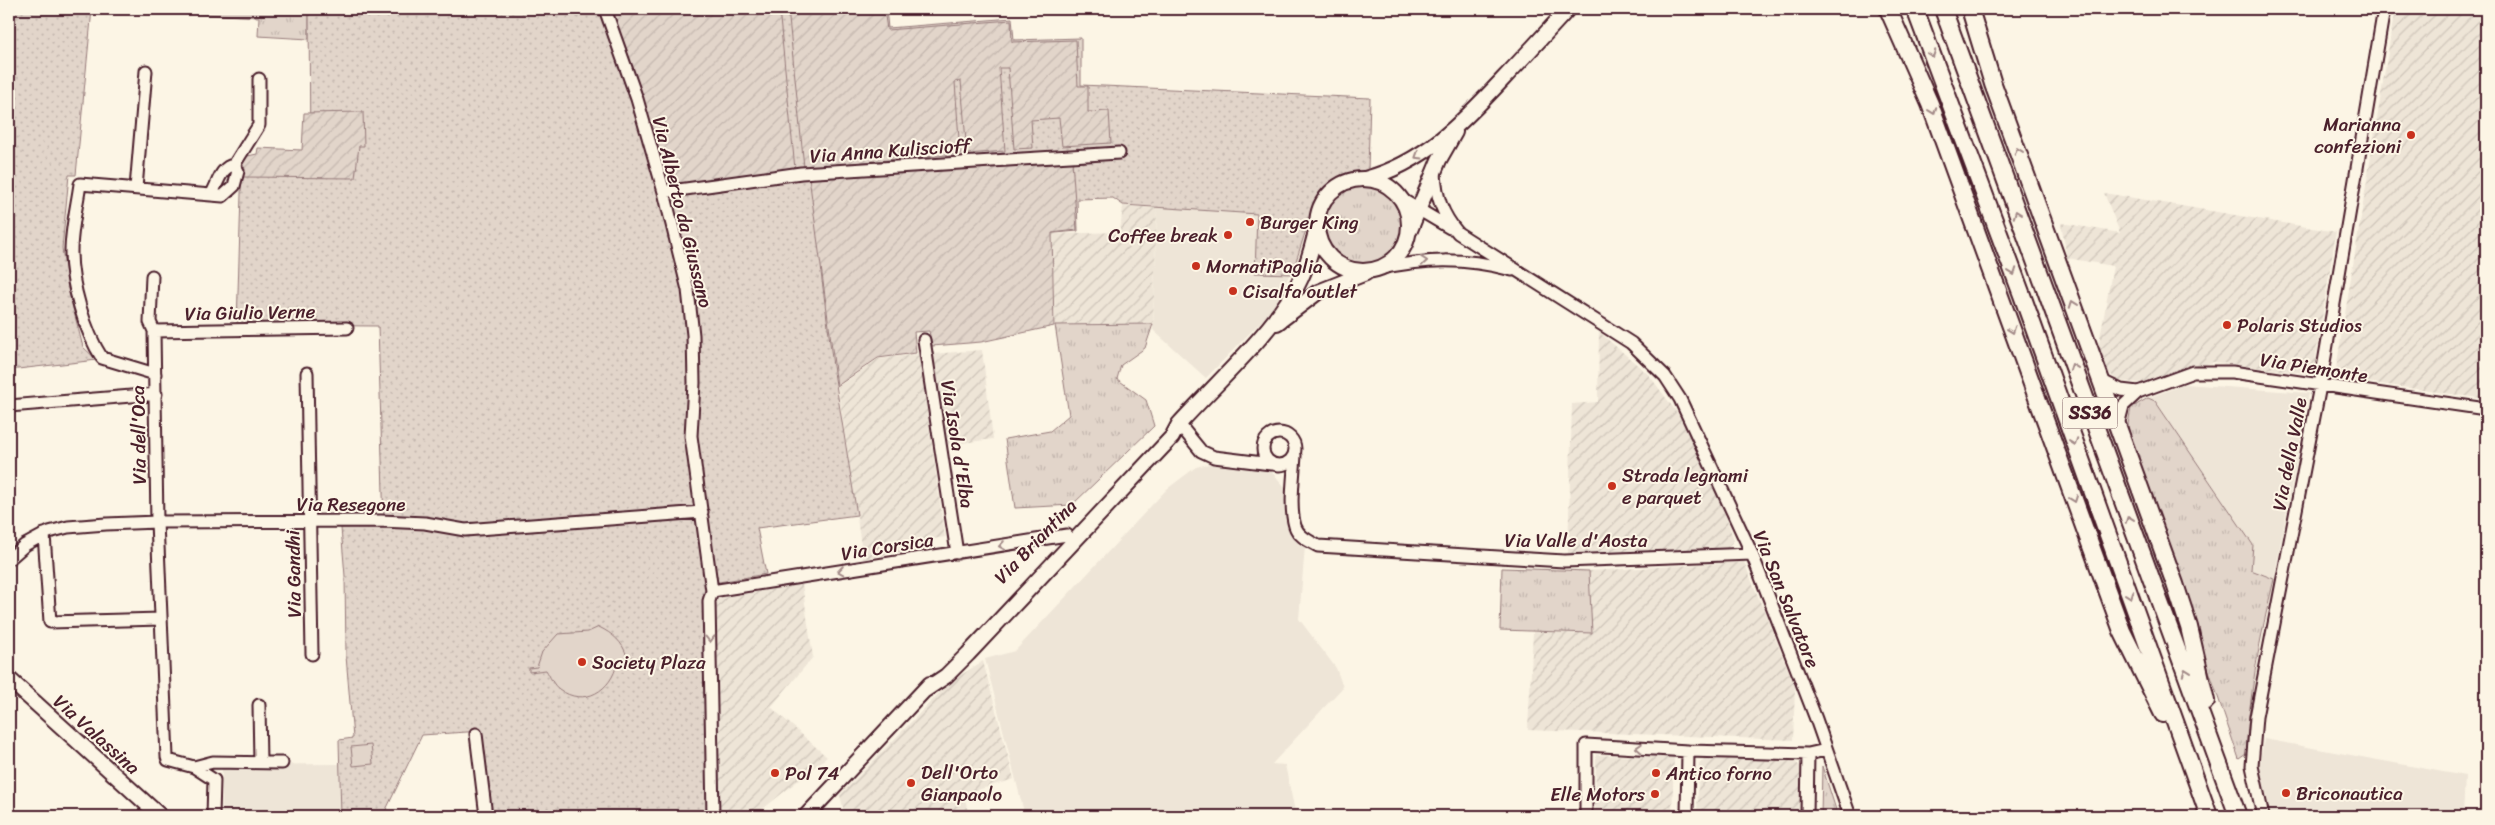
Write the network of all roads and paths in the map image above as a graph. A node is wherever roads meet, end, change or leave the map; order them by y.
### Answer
1 (605, 9) edge
2 (1568, 9) edge
3 (1888, 9) edge
4 (1915, 9) edge
5 (1943, 9) edge
6 (1970, 9) edge
7 (2384, 9) edge
8 (146, 70) dead end
9 (259, 79) dead end
10 (1458, 127) junction
11 (1119, 153) dead end
12 (234, 165) junction
13 (1435, 170) junction
14 (1364, 179) junction
15 (136, 188) junction
16 (664, 192) junction
17 (211, 195) junction
18 (1401, 199) junction
19 (1419, 209) junction
20 (1317, 227) junction
21 (1458, 233) junction
22 (1408, 236) junction
23 (1375, 270) junction
24 (1516, 271) junction
25 (152, 276) dead end
26 (347, 328) dead end
27 (154, 331) junction
28 (1263, 334) junction
29 (924, 340) dead end
30 (155, 374) junction
31 (307, 374) dead end
32 (2102, 381) junction
33 (2320, 386) junction
34 (2138, 392) junction
35 (156, 394) junction
36 (9, 406) edge
37 (2486, 409) edge
38 (1179, 424) junction
39 (2118, 425) junction
40 (1263, 445) junction
41 (1295, 454) junction
42 (1238, 459) junction
43 (1274, 465) junction
44 (1293, 498) junction
45 (702, 512) junction
46 (310, 521) junction
47 (157, 522) junction
48 (44, 534) junction
49 (1067, 535) junction
50 (956, 553) junction
51 (1752, 554) junction
52 (9, 559) edge
53 (712, 591) junction
54 (161, 619) junction
55 (312, 654) dead end
56 (9, 679) edge
57 (925, 690) junction
58 (259, 705) dead end
59 (476, 734) dead end
60 (1826, 750) junction
61 (1688, 751) junction
62 (1808, 754) junction
63 (260, 762) junction
64 (282, 763) dead end
65 (194, 767) junction
66 (2220, 767) junction
67 (2198, 783) junction
68 (817, 804) junction
69 (160, 816) edge
70 (213, 816) edge
71 (486, 816) edge
72 (713, 816) edge
73 (798, 816) edge
74 (806, 816) edge
75 (1586, 816) edge
76 (1687, 816) edge
77 (1807, 816) edge
78 (1850, 816) edge
79 (2209, 816) edge
80 (2238, 816) edge
81 (2263, 816) edge

1 - 16 street, Via Alberto da Giussano
2 - 10 main road
3 -> 67 highway
4 -> 67 highway, SS36
66 -> 5 highway, SS36
32 -> 6 highway
7 - 33 street, Via della Valle
8 - 15 street
9 - 12 street, Via dell'Oca
10 - 13 main road
10 -> 14 main road
11 - 16 street, Via Anna Kuliscioff
12 - 17 street, Via dell'Oca
12 - 17 street, Via dell'Oca
13 - 19 main road
13 - 21 street, Via San Salvatore
14 - 18 main road
14 - 20 main road
15 - 17 street, Via dell'Oca
15 - 30 street, Via dell'Oca
16 - 45 street, Via Alberto da Giussano
18 - 19 street, Via San Salvatore
18 - 22 main road
19 - 21 street, Via San Salvatore
19 - 22 main road
20 - 23 main road
20 - 28 main road, Via Briantina
21 - 24 street, Via San Salvatore
22 - 23 main road
23 -> 24 street, Via San Salvatore
23 - 28 main road, Via Briantina
24 - 51 street, Via San Salvatore
25 - 27 street
26 - 27 street, Via Giulio Verne
27 - 30 street
28 - 38 main road, Via Briantina
29 - 50 street, Via Isola d'Elba
30 - 35 street, Via dell'Oca
31 - 46 street, Via Gandhi
32 - 34 street
32 - 39 highway
33 - 34 street, Via Piemonte
33 - 37 street, Via Piemonte
33 - 81 street, Via della Valle
34 - 39 street
35 - 36 street
35 - 47 street, Via dell'Oca
38 - 42 street
38 - 49 main road, Via Briantina
38 - 57 main road, Via Briantina
39 - 66 highway
40 - 41 street
40 - 42 street
40 - 43 street
41 - 43 street
41 - 44 street
42 - 43 street
43 - 44 street
44 - 51 street, Via Valle d'Aosta
45 - 46 street, Via Resegone
45 - 53 street, Via Alberto da Giussano
46 - 47 street, Via Resegone
46 - 55 street, Via Gandhi
47 - 48 street, Via Resegone
47 - 54 street, Via dell'Oca
48 - 52 street, Via Resegone
48 - 54 street
49 -> 50 street, Via Corsica
49 - 57 main road, Via Briantina
50 -> 53 street, Via Corsica
51 - 60 street, Via San Salvatore
53 -> 72 street, Via Alberto da Giussano
54 - 65 street, Via dell'Oca
56 - 69 main road, Via Valassina
57 - 68 main road, Via Briantina
58 - 63 street
59 - 71 street
60 - 62 street
60 - 78 street, Via San Salvatore
61 - 62 street
61 -> 75 street
61 - 76 street
62 - 77 street
63 - 64 street, Via dell'Oca
63 - 65 street, Via dell'Oca
65 - 70 street, Via dell'Oca
66 - 80 highway, SS36
67 - 79 highway, SS36
68 - 73 main road, Via Briantina
68 - 74 main road, Via Briantina

